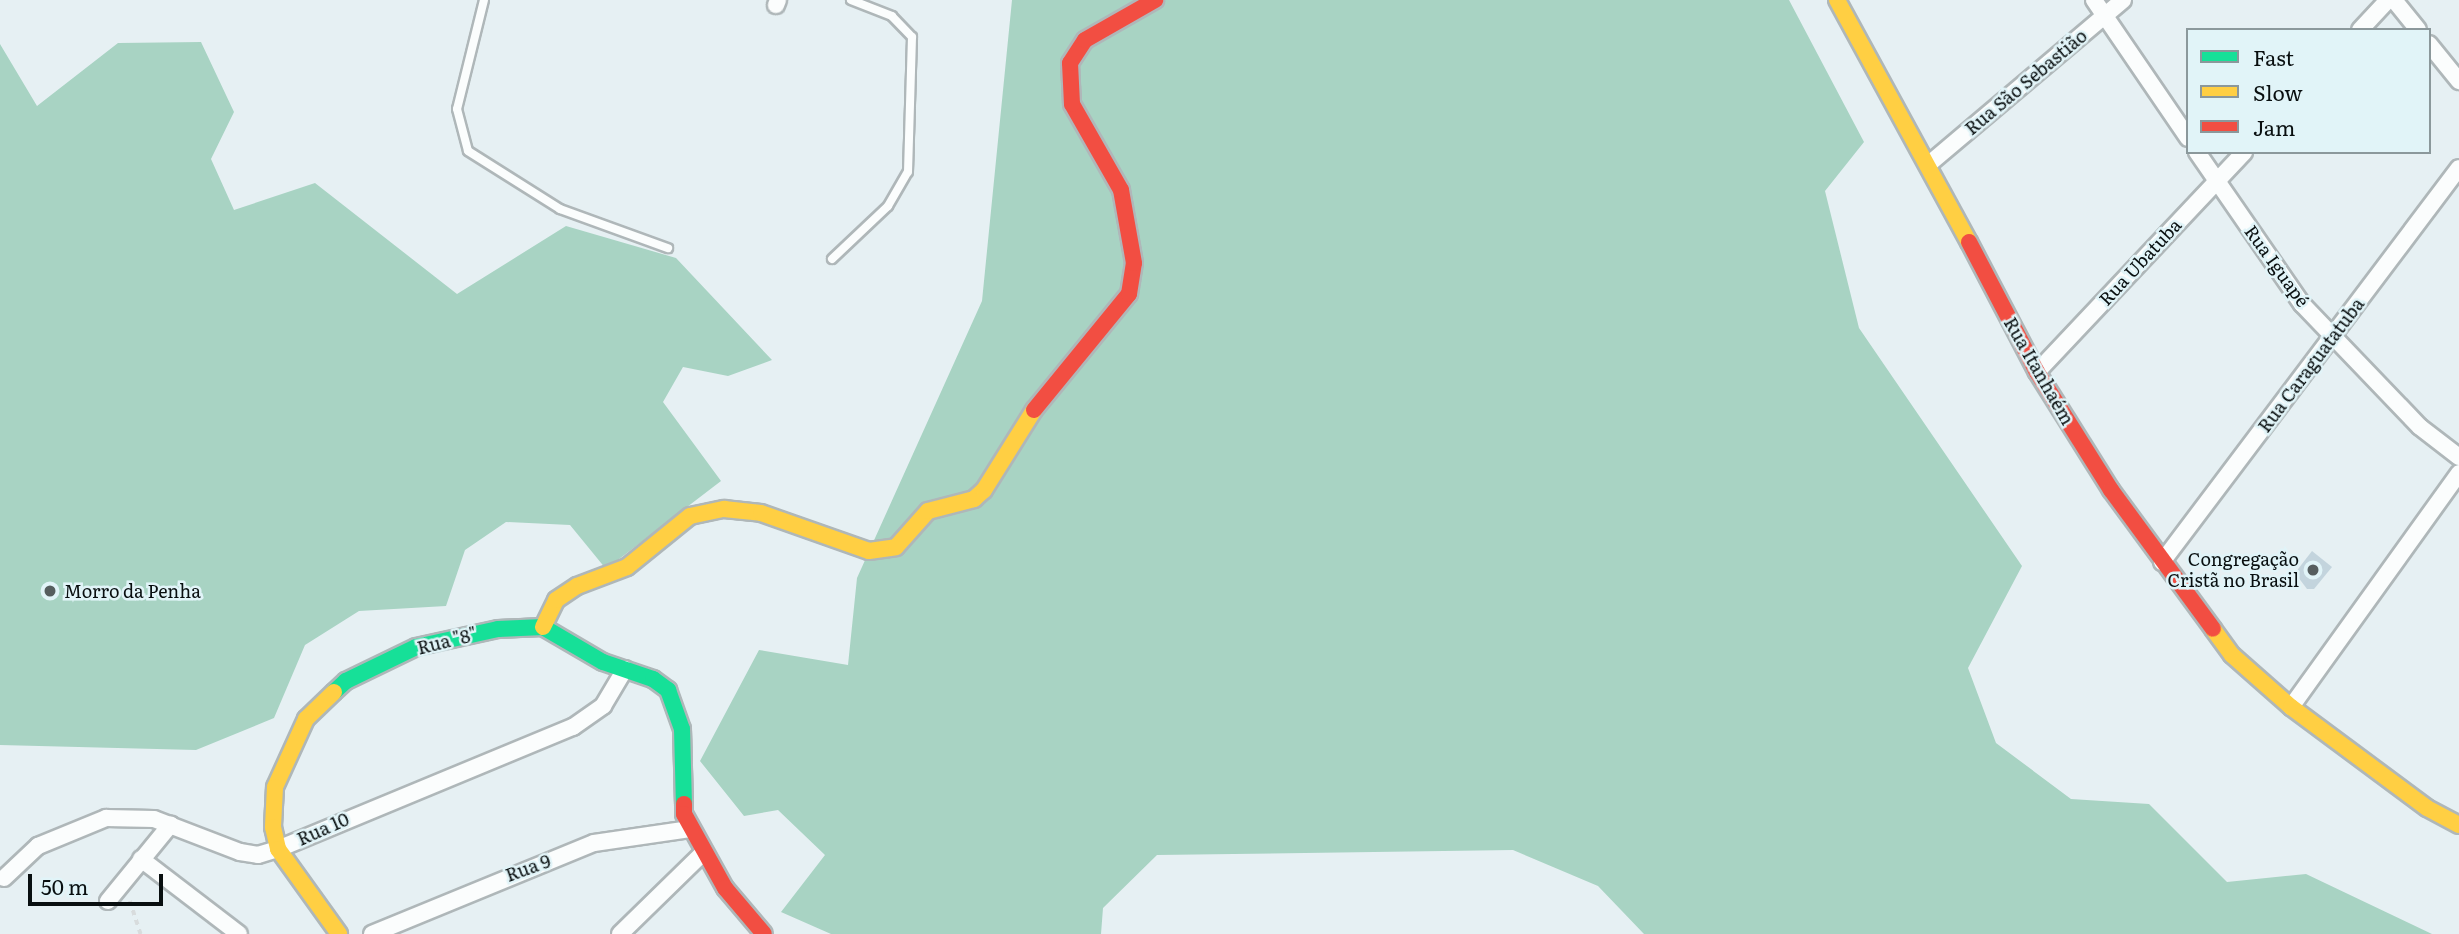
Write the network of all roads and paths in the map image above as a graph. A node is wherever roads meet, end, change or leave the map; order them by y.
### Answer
1 (484, 0) edge
2 (850, 0) edge
3 (1155, 0) edge
4 (1837, 0) edge
5 (2094, 0) edge
6 (2123, 0) edge
7 (2388, 0) edge
8 (2394, 0) edge
9 (2104, 15) junction
10 (2362, 28) edge
11 (2416, 28) edge
12 (2431, 46) edge
13 (2459, 81) edge
14 (2186, 135) edge
15 (2198, 154) edge
16 (2242, 154) edge
17 (1929, 164) junction
18 (2459, 168) edge
19 (2216, 181) junction
20 (668, 248) dead end
21 (832, 259) dead end
22 (2333, 336) junction
23 (2036, 372) junction
24 (2459, 457) edge
25 (2459, 473) edge
26 (2162, 562) junction
27 (543, 627) junction
28 (625, 669) junction
29 (2291, 707) junction
30 (171, 824) junction
31 (2459, 825) edge
32 (690, 829) junction
33 (278, 849) junction
34 (704, 852) junction
35 (141, 859) junction
36 (4, 878) dead end
37 (126, 878) junction
38 (108, 901) dead end
39 (141, 934) edge
40 (239, 934) edge
41 (339, 934) edge
42 (372, 934) edge
43 (620, 934) edge
44 (764, 934) edge

1 - 20 lane
2 - 21 lane
3 - 27 street
4 - 17 street, Rua Itanhaém
5 - 9 street
6 - 9 street, Rua São Sebastião
7 - 10 street
8 - 11 street
9 - 14 street
9 - 17 street, Rua São Sebastião
12 - 13 street
15 - 19 street, Rua Iguapé
16 - 19 street, Rua Ubatuba
17 - 23 street, Rua Itanhaém
18 - 22 street, Rua Caraguatatuba
19 - 22 street, Rua Iguapé
19 - 23 street, Rua Ubatuba
22 - 24 street, Rua Iguapé
22 - 26 street, Rua Caraguatatuba
23 - 26 street, Rua Itanhaém
25 - 29 street
26 - 29 street, Rua Itanhaém
27 - 28 street
27 - 33 street, Rua "8"
28 - 32 street
28 - 33 street, Rua 10
29 - 31 street, Rua Itanhaém
30 - 33 street, Rua 10
30 - 35 street
30 - 36 street, Rua 10
32 - 34 street
32 - 42 street, Rua 9
33 - 41 street, Rua "8"
34 - 43 street
34 - 44 street
35 - 37 street
35 - 40 street
37 - 38 street
37 - 39 path

